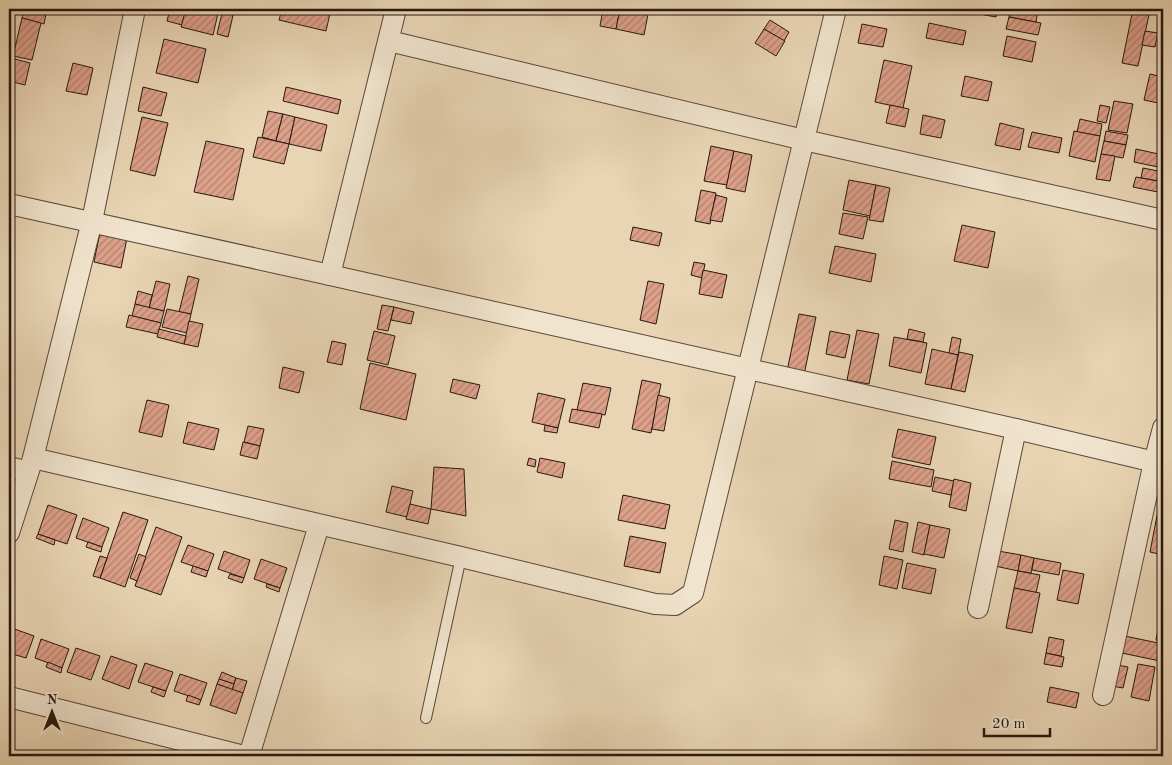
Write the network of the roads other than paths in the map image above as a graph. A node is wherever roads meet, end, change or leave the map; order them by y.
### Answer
1 (135, 9) edge
2 (396, 9) edge
3 (836, 9) edge
4 (389, 41) junction
5 (804, 140) junction
6 (9, 204) edge
7 (1163, 220) edge
8 (92, 221) junction
9 (330, 275) junction
10 (747, 370) junction
11 (1163, 428) edge
12 (1016, 430) junction
13 (1159, 463) edge
14 (31, 465) junction
15 (9, 467) edge
16 (319, 525) junction
17 (9, 533) edge
18 (461, 557) junction
19 (978, 608) dead end
20 (1103, 695) dead end
21 (9, 697) edge
22 (426, 718) dead end
23 (213, 753) edge
24 (244, 756) edge
25 (249, 756) edge

1 - 8 street
2 - 4 street
3 - 5 street
4 - 5 street
4 - 9 street
5 - 7 street
5 - 10 street
6 - 8 street
8 - 9 street
8 - 14 street
9 - 10 street
10 - 12 street
10 - 18 street
11 - 13 street
12 - 13 street
12 - 19 street
13 - 20 street
14 - 15 street
14 - 16 street
14 - 17 street
16 - 18 street
16 - 25 street
18 - 22 lane
21 - 23 street
23 - 24 street

